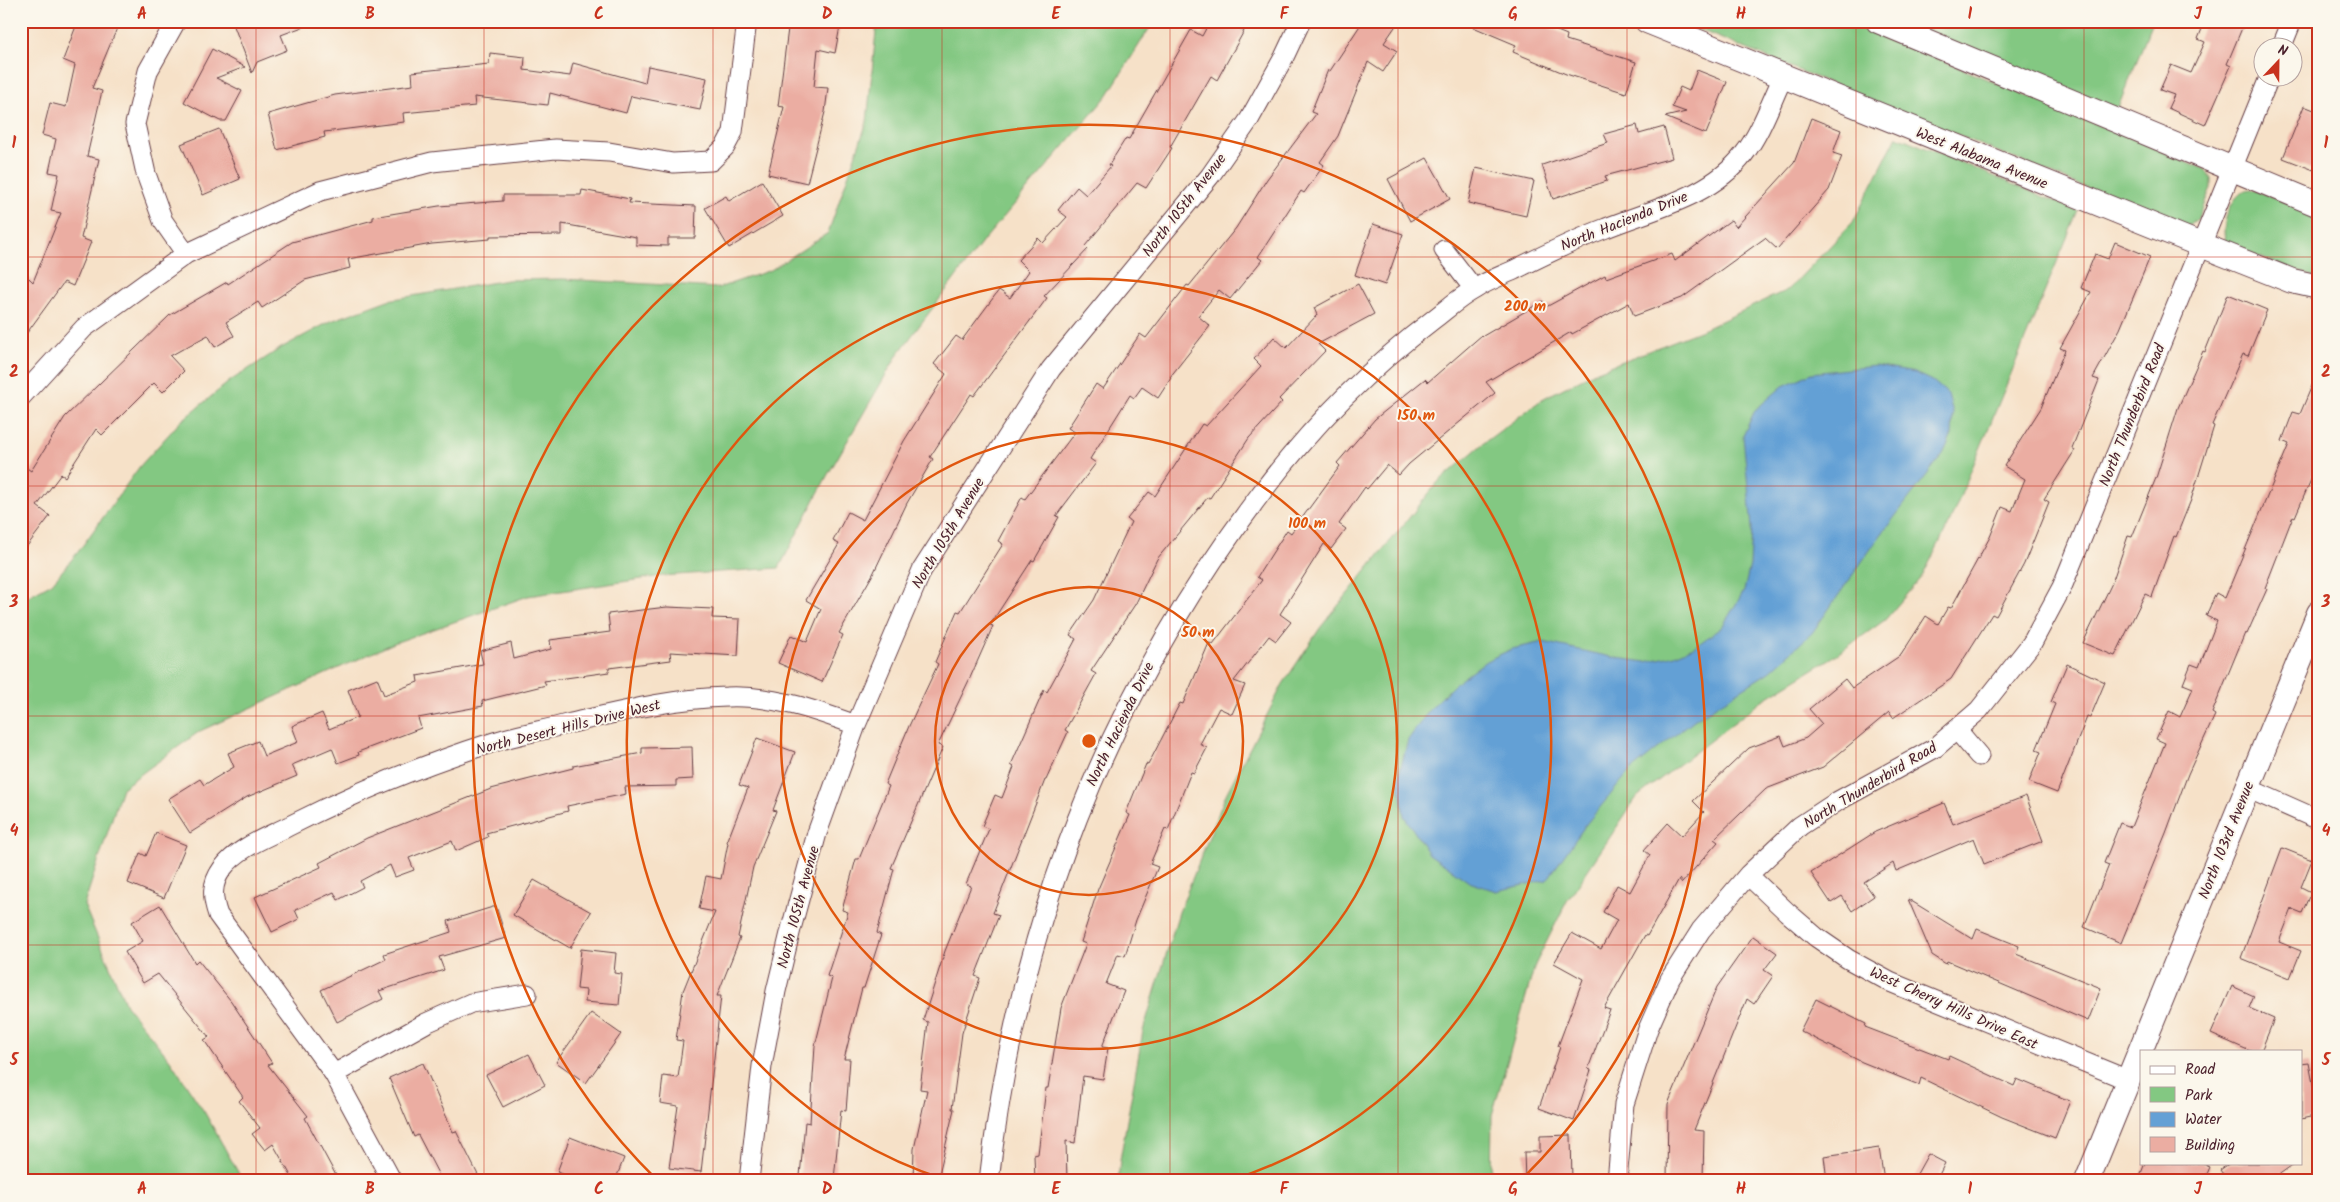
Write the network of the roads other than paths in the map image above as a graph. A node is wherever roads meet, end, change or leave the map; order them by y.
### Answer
1 (176, 21) edge
2 (746, 21) edge
3 (1301, 21) edge
4 (1647, 21) edge
5 (1878, 21) edge
6 (2292, 21) edge
7 (2285, 38) edge
8 (1783, 77) junction
9 (2265, 88) edge
10 (2231, 169) junction
11 (2319, 204) edge
12 (2201, 245) junction
13 (1444, 250) dead end
14 (186, 254) junction
15 (2319, 287) edge
16 (1474, 289) junction
17 (21, 397) edge
18 (2319, 613) edge
19 (856, 726) junction
20 (1957, 730) junction
21 (1979, 756) dead end
22 (2247, 788) junction
23 (2319, 820) edge
24 (1748, 875) junction
25 (527, 994) dead end
26 (2143, 1050) edge
27 (2140, 1057) edge
28 (2134, 1072) edge
29 (334, 1074) junction
30 (392, 1181) edge
31 (749, 1181) edge
32 (989, 1181) edge
33 (1617, 1181) edge
34 (2087, 1181) edge

1 - 14 street
2 - 14 street
3 - 19 street, North 105th Avenue
4 - 8 street, West Alabama Avenue
5 - 10 street
6 - 7 street
8 - 12 street, West Alabama Avenue
8 - 16 street, North Hacienda Drive
9 - 10 street, North Thunderbird Road
10 - 11 street
10 - 12 street, North Thunderbird Road
12 - 15 street, West Alabama Avenue
12 - 20 street, North Thunderbird Road
13 - 16 street
14 - 17 street
16 - 32 street, North Hacienda Drive
18 - 22 street, North 103rd Avenue
19 - 29 street, North Desert Hills Drive West
19 - 31 street, North 105th Avenue
20 - 21 street
20 - 24 street, North Thunderbird Road
22 - 23 street
22 - 26 street, North 103rd Avenue
24 - 28 street, West Cherry Hills Drive East
24 - 33 street, North Thunderbird Road
25 - 29 street
27 - 28 street, North 103rd Avenue
28 - 34 street, North 103rd Avenue
29 - 30 street, North Desert Hills Drive West

